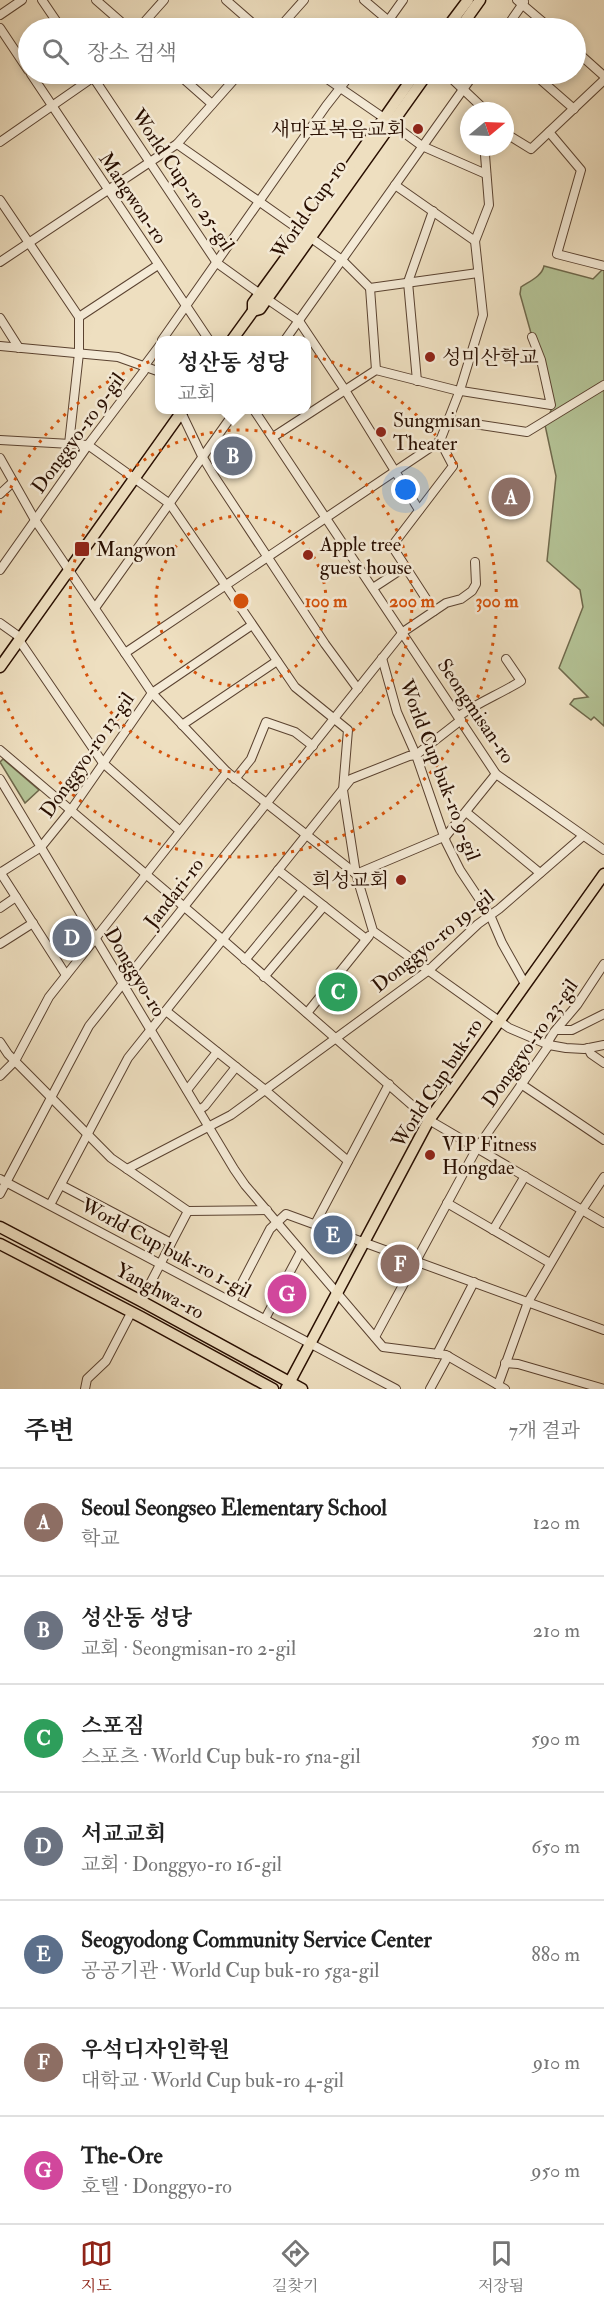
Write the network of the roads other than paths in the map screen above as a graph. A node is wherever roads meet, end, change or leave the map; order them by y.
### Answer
1 (22, 0) edge
2 (42, 0) edge
3 (96, 0) edge
4 (164, 0) edge
5 (226, 0) edge
6 (304, 0) edge
7 (364, 0) edge
8 (403, 0) edge
9 (468, 0) edge
10 (480, 0) edge
11 (522, 1) edge
12 (0, 15) edge
13 (54, 18) edge
14 (117, 18) edge
15 (148, 18) edge
16 (247, 18) edge
17 (288, 18) edge
18 (379, 18) edge
19 (390, 18) edge
20 (454, 18) edge
21 (466, 18) edge
22 (512, 18) edge
23 (540, 18) edge
24 (0, 28) edge
25 (18, 55) edge
26 (586, 61) edge
27 (604, 78) edge
28 (37, 84) edge
29 (82, 84) edge
30 (100, 84) edge
31 (190, 84) edge
32 (230, 84) edge
33 (334, 84) edge
34 (343, 84) edge
35 (412, 84) edge
36 (458, 84) edge
37 (467, 84) edge
38 (545, 84) edge
39 (340, 88) junction
40 (463, 89) junction
41 (477, 102) edge
42 (213, 104) junction
43 (52, 107) junction
44 (574, 109) junction
45 (388, 121) junction
46 (549, 132) junction
47 (514, 139) edge
48 (0, 142) edge
49 (177, 144) junction
50 (422, 146) junction
51 (485, 156) edge
52 (151, 162) junction
53 (486, 174) junction
54 (395, 185) junction
55 (108, 190) junction
56 (0, 200) edge
57 (260, 202) junction
58 (433, 211) junction
59 (308, 236) junction
60 (475, 241) junction
61 (29, 243) junction
62 (342, 260) junction
63 (0, 262) edge
64 (217, 263) junction
65 (158, 265) junction
66 (604, 266) edge
67 (478, 273) junction
68 (408, 282) junction
69 (370, 288) junction
70 (263, 297) junction
71 (186, 307) junction
72 (79, 317) junction
73 (0, 318) edge
74 (299, 321) junction
75 (165, 336) edge
76 (206, 336) edge
77 (235, 336) edge
78 (288, 336) edge
79 (309, 336) edge
80 (532, 337) dead end
81 (311, 339) edge
82 (0, 346) edge
83 (19, 348) junction
84 (155, 350) edge
85 (79, 353) junction
86 (144, 365) junction
87 (155, 370) edge
88 (376, 370) junction
89 (417, 381) junction
90 (604, 385) edge
91 (345, 390) junction
92 (460, 390) junction
93 (311, 412) edge
94 (180, 414) edge
95 (183, 414) edge
96 (233, 414) edge
97 (257, 414) edge
98 (308, 414) edge
99 (448, 420) junction
100 (273, 437) junction
101 (0, 440) edge
102 (440, 441) junction
103 (69, 444) junction
104 (88, 445) junction
105 (202, 456) junction
106 (0, 458) edge
107 (394, 471) junction
108 (134, 477) junction
109 (14, 482) junction
110 (0, 494) edge
111 (170, 504) junction
112 (418, 510) junction
113 (326, 516) junction
114 (35, 520) junction
115 (267, 556) junction
116 (475, 562) dead end
117 (405, 567) junction
118 (0, 570) edge
119 (69, 570) junction
120 (225, 585) junction
121 (373, 588) junction
122 (95, 608) junction
123 (434, 611) junction
124 (0, 623) edge
125 (252, 625) junction
126 (403, 633) junction
127 (20, 639) junction
128 (125, 652) junction
129 (382, 658) junction
130 (506, 659) dead end
131 (277, 661) junction
132 (0, 667) edge
133 (358, 690) junction
134 (152, 693) junction
135 (460, 718) junction
136 (334, 719) junction
137 (182, 725) junction
138 (313, 746) junction
139 (0, 750) edge
140 (416, 755) junction
141 (103, 763) junction
142 (227, 772) junction
143 (496, 774) junction
144 (0, 779) edge
145 (235, 779) junction
146 (343, 790) junction
147 (266, 804) junction
148 (71, 810) junction
149 (466, 812) junction
150 (180, 831) junction
151 (306, 835) junction
152 (446, 836) junction
153 (583, 836) junction
154 (41, 847) junction
155 (604, 850) edge
156 (278, 870) junction
157 (0, 872) edge
158 (540, 873) junction
159 (356, 874) junction
160 (604, 874) edge
161 (145, 875) junction
162 (303, 890) junction
163 (16, 897) junction
164 (324, 906) junction
165 (185, 907) junction
166 (0, 908) edge
167 (490, 915) junction
168 (33, 923) junction
169 (373, 930) junction
170 (95, 938) junction
171 (222, 939) junction
172 (366, 939) junction
173 (0, 944) edge
174 (245, 960) junction
175 (604, 964) edge
176 (429, 970) junction
177 (66, 975) junction
178 (264, 977) junction
179 (123, 984) junction
180 (525, 984) junction
181 (166, 1011) junction
182 (307, 1013) junction
183 (604, 1014) edge
184 (500, 1020) junction
185 (150, 1030) junction
186 (558, 1030) junction
187 (336, 1038) junction
188 (0, 1042) edge
189 (549, 1045) junction
190 (604, 1045) edge
191 (588, 1048) junction
192 (217, 1052) junction
193 (15, 1061) junction
194 (604, 1063) edge
195 (236, 1067) junction
196 (0, 1076) edge
197 (388, 1084) junction
198 (521, 1084) junction
199 (187, 1090) junction
200 (265, 1090) junction
201 (52, 1098) junction
202 (199, 1110) junction
203 (429, 1120) junction
204 (209, 1127) junction
205 (88, 1135) junction
206 (604, 1140) edge
207 (477, 1148) junction
208 (348, 1161) junction
209 (127, 1169) junction
210 (525, 1176) junction
211 (604, 1177) edge
212 (3, 1180) edge
213 (62, 1185) junction
214 (0, 1194) edge
215 (447, 1203) junction
216 (50, 1205) junction
217 (267, 1210) junction
218 (582, 1210) junction
219 (188, 1211) junction
220 (277, 1222) junction
221 (604, 1223) edge
222 (315, 1224) junction
223 (0, 1227) edge
224 (493, 1230) junction
225 (364, 1241) junction
226 (171, 1243) junction
227 (0, 1244) edge
228 (301, 1251) junction
229 (416, 1261) junction
230 (550, 1263) junction
231 (160, 1265) junction
232 (474, 1282) junction
233 (336, 1293) junction
234 (141, 1301) junction
235 (232, 1302) junction
236 (528, 1302) junction
237 (131, 1313) junction
238 (265, 1319) junction
239 (604, 1330) edge
240 (375, 1337) junction
241 (310, 1344) junction
242 (437, 1354) junction
243 (448, 1356) junction
244 (505, 1363) junction
245 (288, 1385) edge
246 (501, 1387) edge
247 (85, 1389) edge
248 (273, 1389) edge
249 (302, 1389) edge
250 (396, 1389) edge
251 (430, 1389) edge
252 (604, 1389) edge

1 - 12 street
2 - 13 street
3 - 14 street
4 - 15 street
5 - 16 street
6 - 17 street
7 - 18 street
8 - 19 street
9 - 20 main road
10 - 21 main road
11 - 22 street
11 - 23 street
24 - 25 street, Mangwon-ro
26 - 27 street
27 - 44 street
28 - 43 street, Mangwon-ro
29 - 43 street
30 - 52 street, World Cup-ro 25-gil
31 - 42 street
32 - 42 street
33 - 39 street
34 - 39 street
35 - 45 main road, World Cup-ro
36 - 40 street
37 - 40 street
38 - 44 street
39 - 45 street
39 - 57 street
40 - 41 street
40 - 50 street
42 - 49 street
43 - 48 street
43 - 55 street, Mangwon-ro
44 - 46 street
45 - 50 street
45 - 59 main road, World Cup-ro
46 - 47 street
46 - 66 street
49 - 52 street
49 - 57 street, World Cup-ro
50 - 53 street
50 - 54 street
51 - 53 street
52 - 55 street
52 - 64 street, World Cup-ro 25-gil
53 - 60 street
54 - 58 street
54 - 62 street
55 - 61 street
55 - 65 street, Mangwon-ro
56 - 61 street
57 - 59 street, World Cup-ro
57 - 64 street
58 - 60 street
58 - 68 street
59 - 62 street
59 - 70 main road, World Cup-ro
60 - 67 street
61 - 63 street
61 - 72 street
62 - 69 street
62 - 74 street
64 - 70 street, World Cup-ro 25-gil
64 - 71 street
65 - 71 street, Mangwon-ro
65 - 72 street
67 - 68 street
67 - 92 street
68 - 69 street
68 - 89 street
69 - 88 street
70 - 74 street, World Cup-ro 25-gil
70 - 77 main road, World Cup-ro
71 - 75 street
71 - 76 street, Mangwon-ro
72 - 85 street
73 - 83 street
74 - 78 street
74 - 79 street
80 - 92 street
81 - 91 street
82 - 83 street
83 - 85 street
84 - 86 street, Donggyo-ro 9-gil
85 - 86 street
85 - 103 street
86 - 87 street
86 - 104 street, Donggyo-ro 9-gil
88 - 89 street
88 - 91 street
89 - 92 street
90 - 99 street
91 - 93 street
91 - 107 street
92 - 99 street
94 - 108 main road
95 - 105 street
96 - 105 street
97 - 100 street, Seongmisan-ro
98 - 100 street
99 - 102 street
100 - 113 street, Seongmisan-ro
101 - 103 street
102 - 107 street
102 - 112 street
103 - 104 street
104 - 108 street
104 - 114 street, Donggyo-ro 9-gil
105 - 111 street
105 - 115 street
106 - 109 street
107 - 112 street
107 - 113 street
108 - 111 street
108 - 119 main road
109 - 110 street
109 - 114 street
111 - 120 street
111 - 122 street
112 - 117 street
113 - 115 street
113 - 121 street, Seongmisan-ro
114 - 118 street, Donggyo-ro 9-gil
114 - 119 street
115 - 120 street
115 - 133 street
116 - 123 street, Jandari-ro
117 - 121 street
117 - 123 street
119 - 122 street
119 - 127 main road
120 - 125 street
120 - 128 street
121 - 126 street, Seongmisan-ro
122 - 128 street
123 - 126 street, Jandari-ro
124 - 127 street
125 - 131 street
125 - 134 street, Donggyo-ro 13-gil
126 - 129 street, Jandari-ro
126 - 135 street, Seongmisan-ro
127 - 132 main road
127 - 141 street
128 - 134 street
129 - 133 street, Jandari-ro
129 - 140 street, World Cup buk-ro 9-gil
130 - 135 street
131 - 136 street
131 - 137 street
133 - 136 street, Jandari-ro
134 - 137 street
134 - 141 street, Donggyo-ro 13-gil
135 - 140 street
135 - 143 street, Seongmisan-ro
136 - 138 street, Jandari-ro
136 - 146 street
137 - 142 street
138 - 145 street
138 - 147 street, Jandari-ro
139 - 148 street
140 - 146 street
140 - 152 street, World Cup buk-ro 9-gil
141 - 148 street, Donggyo-ro 13-gil
141 - 150 street
142 - 145 street
142 - 150 street
143 - 149 street
143 - 153 street, Seongmisan-ro
144 - 154 street, Donggyo-ro
145 - 147 street
146 - 151 street
146 - 159 street
147 - 151 street
147 - 165 street, Jandari-ro
148 - 154 street, Donggyo-ro 13-gil
148 - 161 street
149 - 152 street
149 - 158 street
150 - 161 street
151 - 156 street
151 - 159 street
152 - 159 street
152 - 167 street, World Cup buk-ro 9-gil
153 - 155 street, Seongmisan-ro
153 - 158 street, Donggyo-ro 19-gil
154 - 157 street, Donggyo-ro 13-gil
154 - 170 street, Donggyo-ro
156 - 162 street
156 - 171 street
157 - 163 street
158 - 167 street, Donggyo-ro 19-gil
159 - 169 street
160 - 180 main road, World Cup buk-ro
161 - 165 street
161 - 170 street
162 - 164 street
162 - 174 street
163 - 166 street
163 - 168 street
164 - 172 street
164 - 178 street
165 - 171 street
165 - 179 street, Jandari-ro
167 - 176 street, Donggyo-ro 19-gil
167 - 180 street, World Cup buk-ro 9-gil
168 - 173 street
168 - 177 street
169 - 172 street
169 - 176 street
170 - 177 street
170 - 179 street, Donggyo-ro
171 - 174 street
171 - 181 street
172 - 182 street
174 - 178 street
175 - 186 street, Donggyo-ro 23-gil
176 - 184 street
176 - 187 street, Donggyo-ro 19-gil
177 - 193 street
178 - 182 street
179 - 185 street, Donggyo-ro
179 - 201 street, Jandari-ro
180 - 184 main road, World Cup buk-ro
181 - 185 street
181 - 192 street
182 - 187 street
183 - 186 street
184 - 189 street
184 - 203 main road, World Cup buk-ro
185 - 199 street, Donggyo-ro
185 - 205 street
186 - 189 street, Donggyo-ro 23-gil
187 - 197 street
187 - 200 street, Donggyo-ro 19-gil
188 - 193 street
189 - 191 street
189 - 198 street, Donggyo-ro 23-gil
190 - 191 street
191 - 194 street
192 - 195 street
192 - 199 street
193 - 196 street
193 - 201 street
195 - 200 street
195 - 202 street
197 - 203 street
197 - 208 street
198 - 206 street
198 - 207 street, Donggyo-ro 23-gil
199 - 202 street, Donggyo-ro
200 - 204 street, Donggyo-ro 19-gil
200 - 208 street
201 - 205 street
201 - 212 street, Jandari-ro
202 - 204 street, Donggyo-ro
203 - 207 street
203 - 225 main road, World Cup buk-ro
204 - 209 street
204 - 217 street, Donggyo-ro
205 - 209 street
205 - 213 street
207 - 210 street
207 - 215 street, Donggyo-ro 23-gil
208 - 222 street
209 - 219 street
210 - 218 street
210 - 224 street
211 - 218 street
212 - 214 street, Jandari-ro
212 - 216 street, World Cup buk-ro 1-gil
213 - 216 street
213 - 226 street
215 - 224 street
215 - 229 street, Donggyo-ro 23-gil
216 - 231 street, World Cup buk-ro 1-gil
217 - 219 street
217 - 220 street, Donggyo-ro
218 - 221 street
218 - 230 street
219 - 226 street
220 - 222 street
220 - 228 street, Donggyo-ro
220 - 235 street
222 - 225 street
223 - 234 main road, Yanghwa-ro
224 - 230 street
225 - 229 street
225 - 233 main road, World Cup buk-ro
226 - 231 street
227 - 237 main road, Yanghwa-ro
228 - 233 street, Donggyo-ro
228 - 238 street
229 - 232 street
229 - 240 street, Donggyo-ro 23-gil
230 - 236 street
231 - 234 street
231 - 235 street, World Cup buk-ro 1-gil
232 - 236 street
232 - 242 street
233 - 240 street, Donggyo-ro
233 - 241 main road, World Cup buk-ro
234 - 245 main road, Yanghwa-ro
235 - 238 street, World Cup buk-ro 1-gil
236 - 239 street
236 - 244 street
237 - 247 street
237 - 248 main road, Yanghwa-ro
238 - 241 street, World Cup buk-ro 1-gil
240 - 242 street, Donggyo-ro
241 - 245 main road, World Cup buk-ro
241 - 250 street, World Cup buk-ro 1-gil
242 - 243 street, Donggyo-ro
243 - 246 street, Donggyo-ro
243 - 251 street
244 - 246 street
244 - 252 street
245 - 249 main road, Yanghwa-ro

